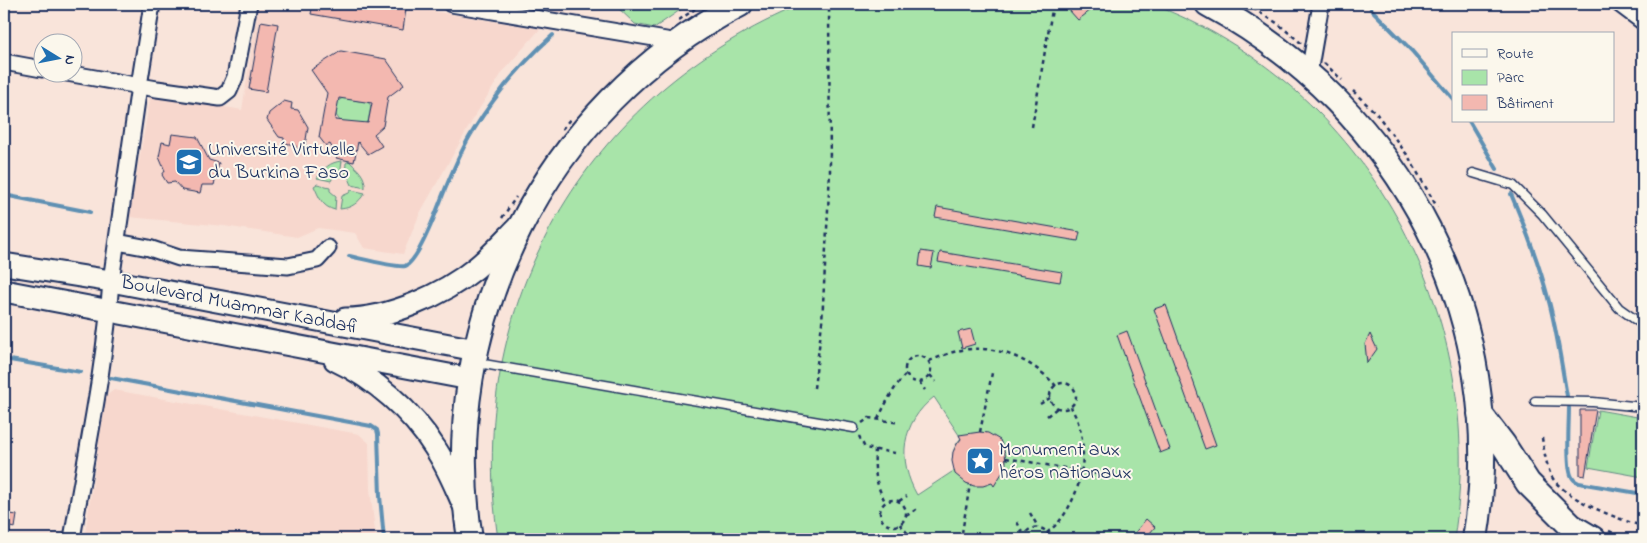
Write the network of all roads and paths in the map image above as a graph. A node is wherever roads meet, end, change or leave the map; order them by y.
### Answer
1 (152, 4) edge
2 (248, 4) edge
3 (451, 4) edge
4 (740, 4) edge
5 (829, 4) edge
6 (1053, 4) edge
7 (1208, 4) edge
8 (1321, 4) edge
9 (1619, 4) edge
10 (698, 8) dead end
11 (1643, 22) edge
12 (677, 32) junction
13 (4, 62) edge
14 (32, 67) edge
15 (1309, 73) junction
16 (82, 76) edge
17 (139, 86) junction
18 (571, 118) dead end
19 (1032, 126) dead end
20 (560, 132) dead end
21 (1473, 173) dead end
22 (519, 191) dead end
23 (511, 222) junction
24 (116, 242) junction
25 (328, 248) dead end
26 (4, 264) edge
27 (111, 281) junction
28 (4, 291) edge
29 (109, 310) junction
30 (308, 318) junction
31 (1643, 325) edge
32 (307, 347) junction
33 (929, 361) junction
34 (473, 364) junction
35 (992, 373) dead end
36 (906, 374) junction
37 (930, 375) junction
38 (919, 382) junction
39 (936, 382) dead end
40 (1056, 386) junction
41 (814, 388) dead end
42 (924, 390) dead end
43 (1050, 398) junction
44 (1535, 401) dead end
45 (1040, 404) dead end
46 (1071, 407) junction
47 (1643, 407) edge
48 (1058, 408) junction
49 (1480, 414) junction
50 (1047, 416) dead end
51 (878, 419) junction
52 (900, 423) dead end
53 (854, 428) junction
54 (980, 432) dead end
55 (1542, 438) dead end
56 (875, 449) junction
57 (895, 453) dead end
58 (1006, 458) dead end
59 (1082, 471) junction
60 (1127, 479) dead end
61 (970, 484) dead end
62 (907, 496) dead end
63 (899, 501) junction
64 (886, 502) junction
65 (917, 509) dead end
66 (467, 511) junction
67 (1030, 513) dead end
68 (906, 516) junction
69 (1017, 522) dead end
70 (900, 524) junction
71 (1643, 526) edge
72 (1038, 527) junction
73 (1047, 532) junction
74 (962, 533) dead end
75 (1024, 535) junction
76 (72, 539) edge
77 (470, 539) edge
78 (916, 539) edge
79 (1023, 539) edge
80 (1050, 539) edge
81 (1475, 539) edge
82 (1593, 539) edge

1 - 17 street
2 - 17 street
3 - 12 street
4 - 12 main road
5 - 41 path
6 - 19 path
7 - 15 main road
8 - 15 street
9 - 11 street
10 - 12 path
12 - 23 main road
13 - 14 street
15 - 49 main road
16 - 17 street
17 - 24 street
18 - 20 path
21 - 31 lane
22 - 23 path
23 - 30 main road
23 - 34 main road
24 - 25 street
24 - 27 street
26 - 27 main road, Boulevard Muammar Kaddafi
27 - 29 street
27 - 30 main road, Boulevard Muammar Kaddafi
28 - 29 main road, Boulevard Muammar Kaddafi
29 - 32 main road, Boulevard Muammar Kaddafi
29 - 76 street
30 - 34 main road, Boulevard Muammar Kaddafi
32 - 34 main road, Boulevard Muammar Kaddafi
32 - 66 main road
33 - 36 path
33 - 37 path
33 - 40 path
34 - 53 lane
34 - 66 main road
35 - 54 path
36 - 38 path
36 - 51 path
37 - 38 path
37 - 39 path
38 - 42 path
40 - 43 path
40 - 46 path
43 - 45 path
43 - 48 path
44 - 47 lane
46 - 48 path
46 - 59 path
48 - 50 path
49 - 81 main road
49 - 82 main road
51 - 52 path
51 - 53 path
53 - 56 path
55 - 71 path
56 - 57 path
56 - 64 path
58 - 59 path
59 - 60 path
59 - 73 path
61 - 74 path
62 - 63 path
63 - 64 path
63 - 68 path
64 - 70 path
65 - 68 path
66 - 77 main road
67 - 72 path
68 - 70 path
69 - 75 path
70 - 78 path
72 - 73 path
72 - 75 path
73 - 80 path
75 - 79 path

